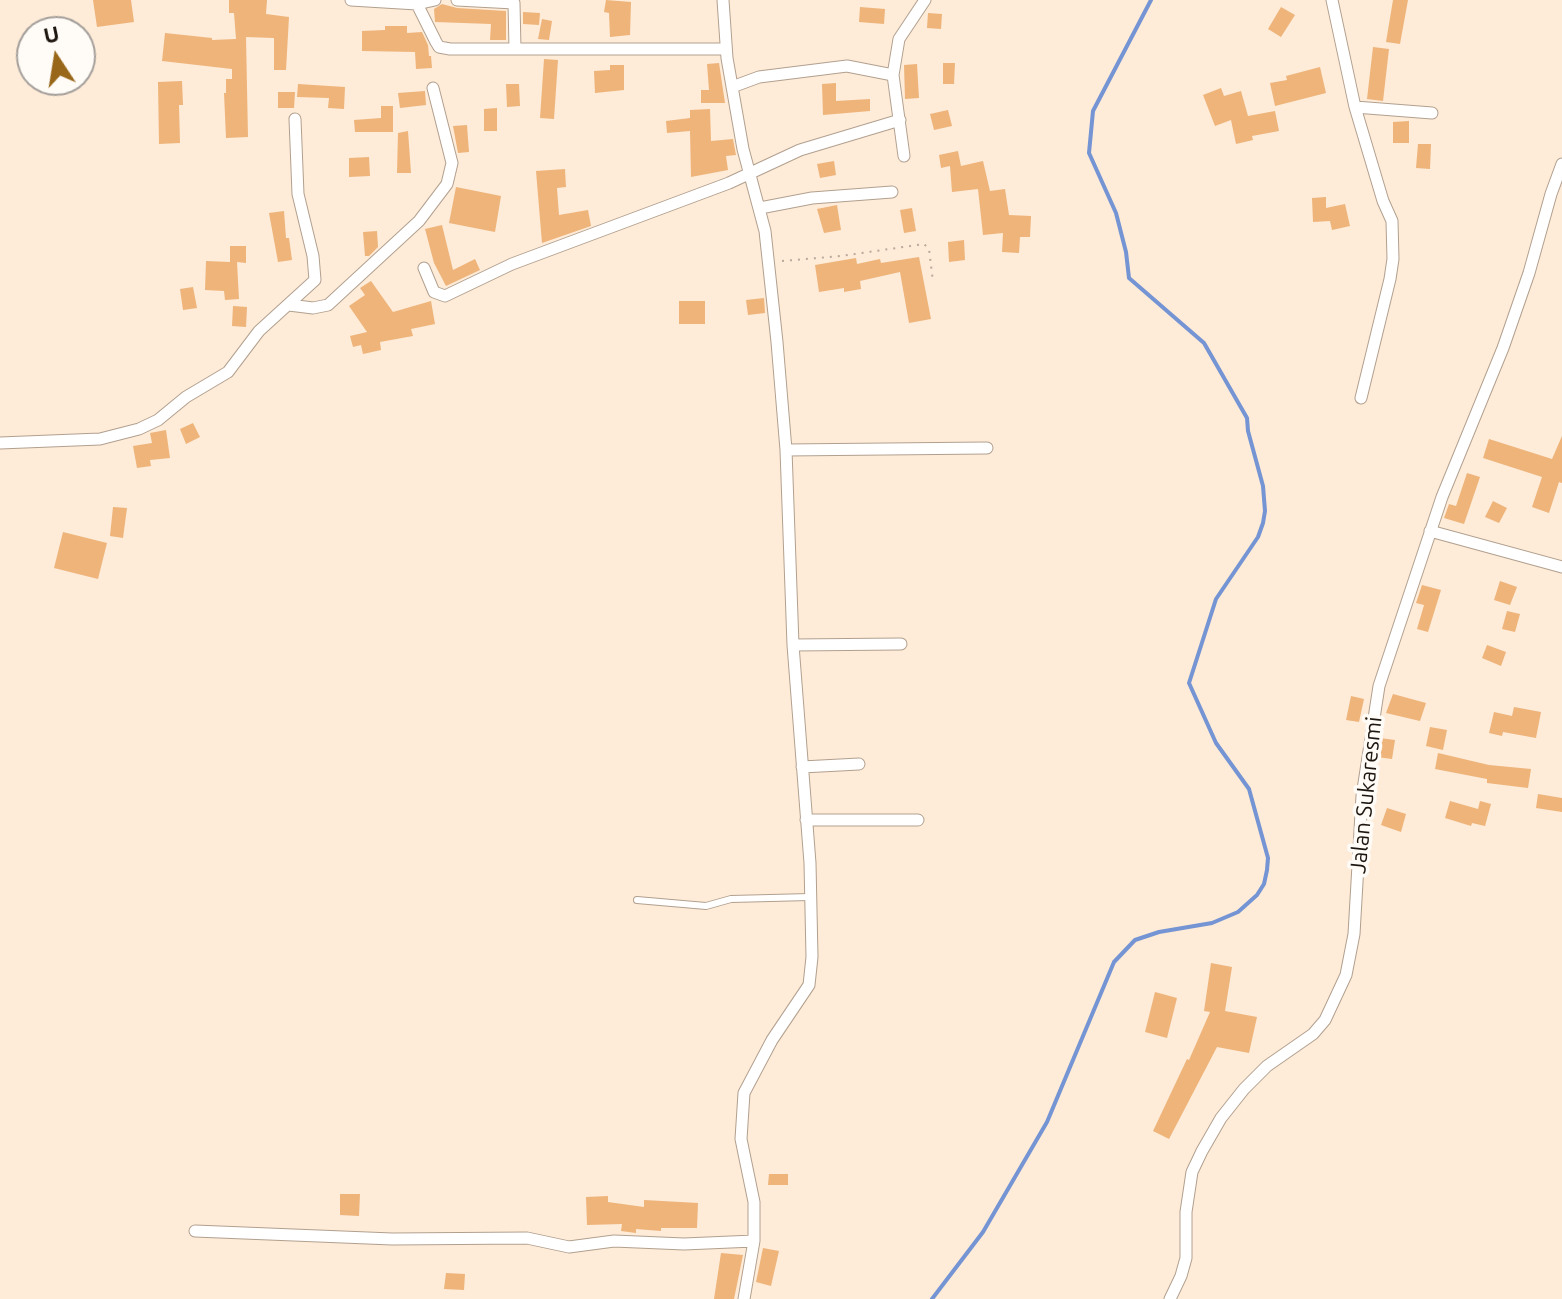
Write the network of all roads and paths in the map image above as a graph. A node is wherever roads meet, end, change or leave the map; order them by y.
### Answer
1 (351, 0) edge
2 (435, 0) edge
3 (457, 0) edge
4 (723, 0) edge
5 (925, 0) edge
6 (1332, 0) edge
7 (417, 4) junction
8 (515, 49) junction
9 (726, 49) junction
10 (893, 75) junction
11 (732, 87) junction
12 (433, 88) dead end
13 (1355, 107) junction
14 (1432, 113) dead end
15 (295, 119) dead end
16 (900, 120) junction
17 (904, 156) dead end
18 (1562, 164) edge
19 (750, 172) junction
20 (892, 192) dead end
21 (760, 208) junction
22 (768, 263) junction
23 (424, 268) dead end
24 (933, 282) dead end
25 (289, 305) junction
26 (1361, 398) dead end
27 (0, 443) edge
28 (987, 448) dead end
29 (786, 450) junction
30 (1430, 531) junction
31 (1562, 567) edge
32 (901, 644) dead end
33 (793, 645) junction
34 (859, 764) dead end
35 (802, 767) junction
36 (806, 820) junction
37 (918, 820) dead end
38 (810, 897) junction
39 (637, 900) dead end
40 (195, 1231) dead end
41 (754, 1241) junction
42 (744, 1299) edge
43 (1170, 1299) edge

1 - 7 street
2 - 7 street
3 - 8 street
4 - 9 street
5 - 10 street
6 - 13 street
7 - 8 street
8 - 9 street
9 - 11 street
10 - 11 street
10 - 16 street
11 - 19 street
12 - 25 street
13 - 14 street
13 - 26 street
15 - 25 street
16 - 17 street
16 - 19 street
18 - 30 street, Jalan Sukaresmi
19 - 21 street
19 - 23 street
20 - 21 street
21 - 22 street
22 - 24 path
22 - 29 street
25 - 27 street
28 - 29 street
29 - 33 street
30 - 31 street
30 - 43 street, Jalan Sukaresmi
32 - 33 street
33 - 35 street
34 - 35 street
35 - 36 street
36 - 37 street
36 - 38 street
38 - 39 lane
38 - 41 street
40 - 41 street
41 - 42 street

